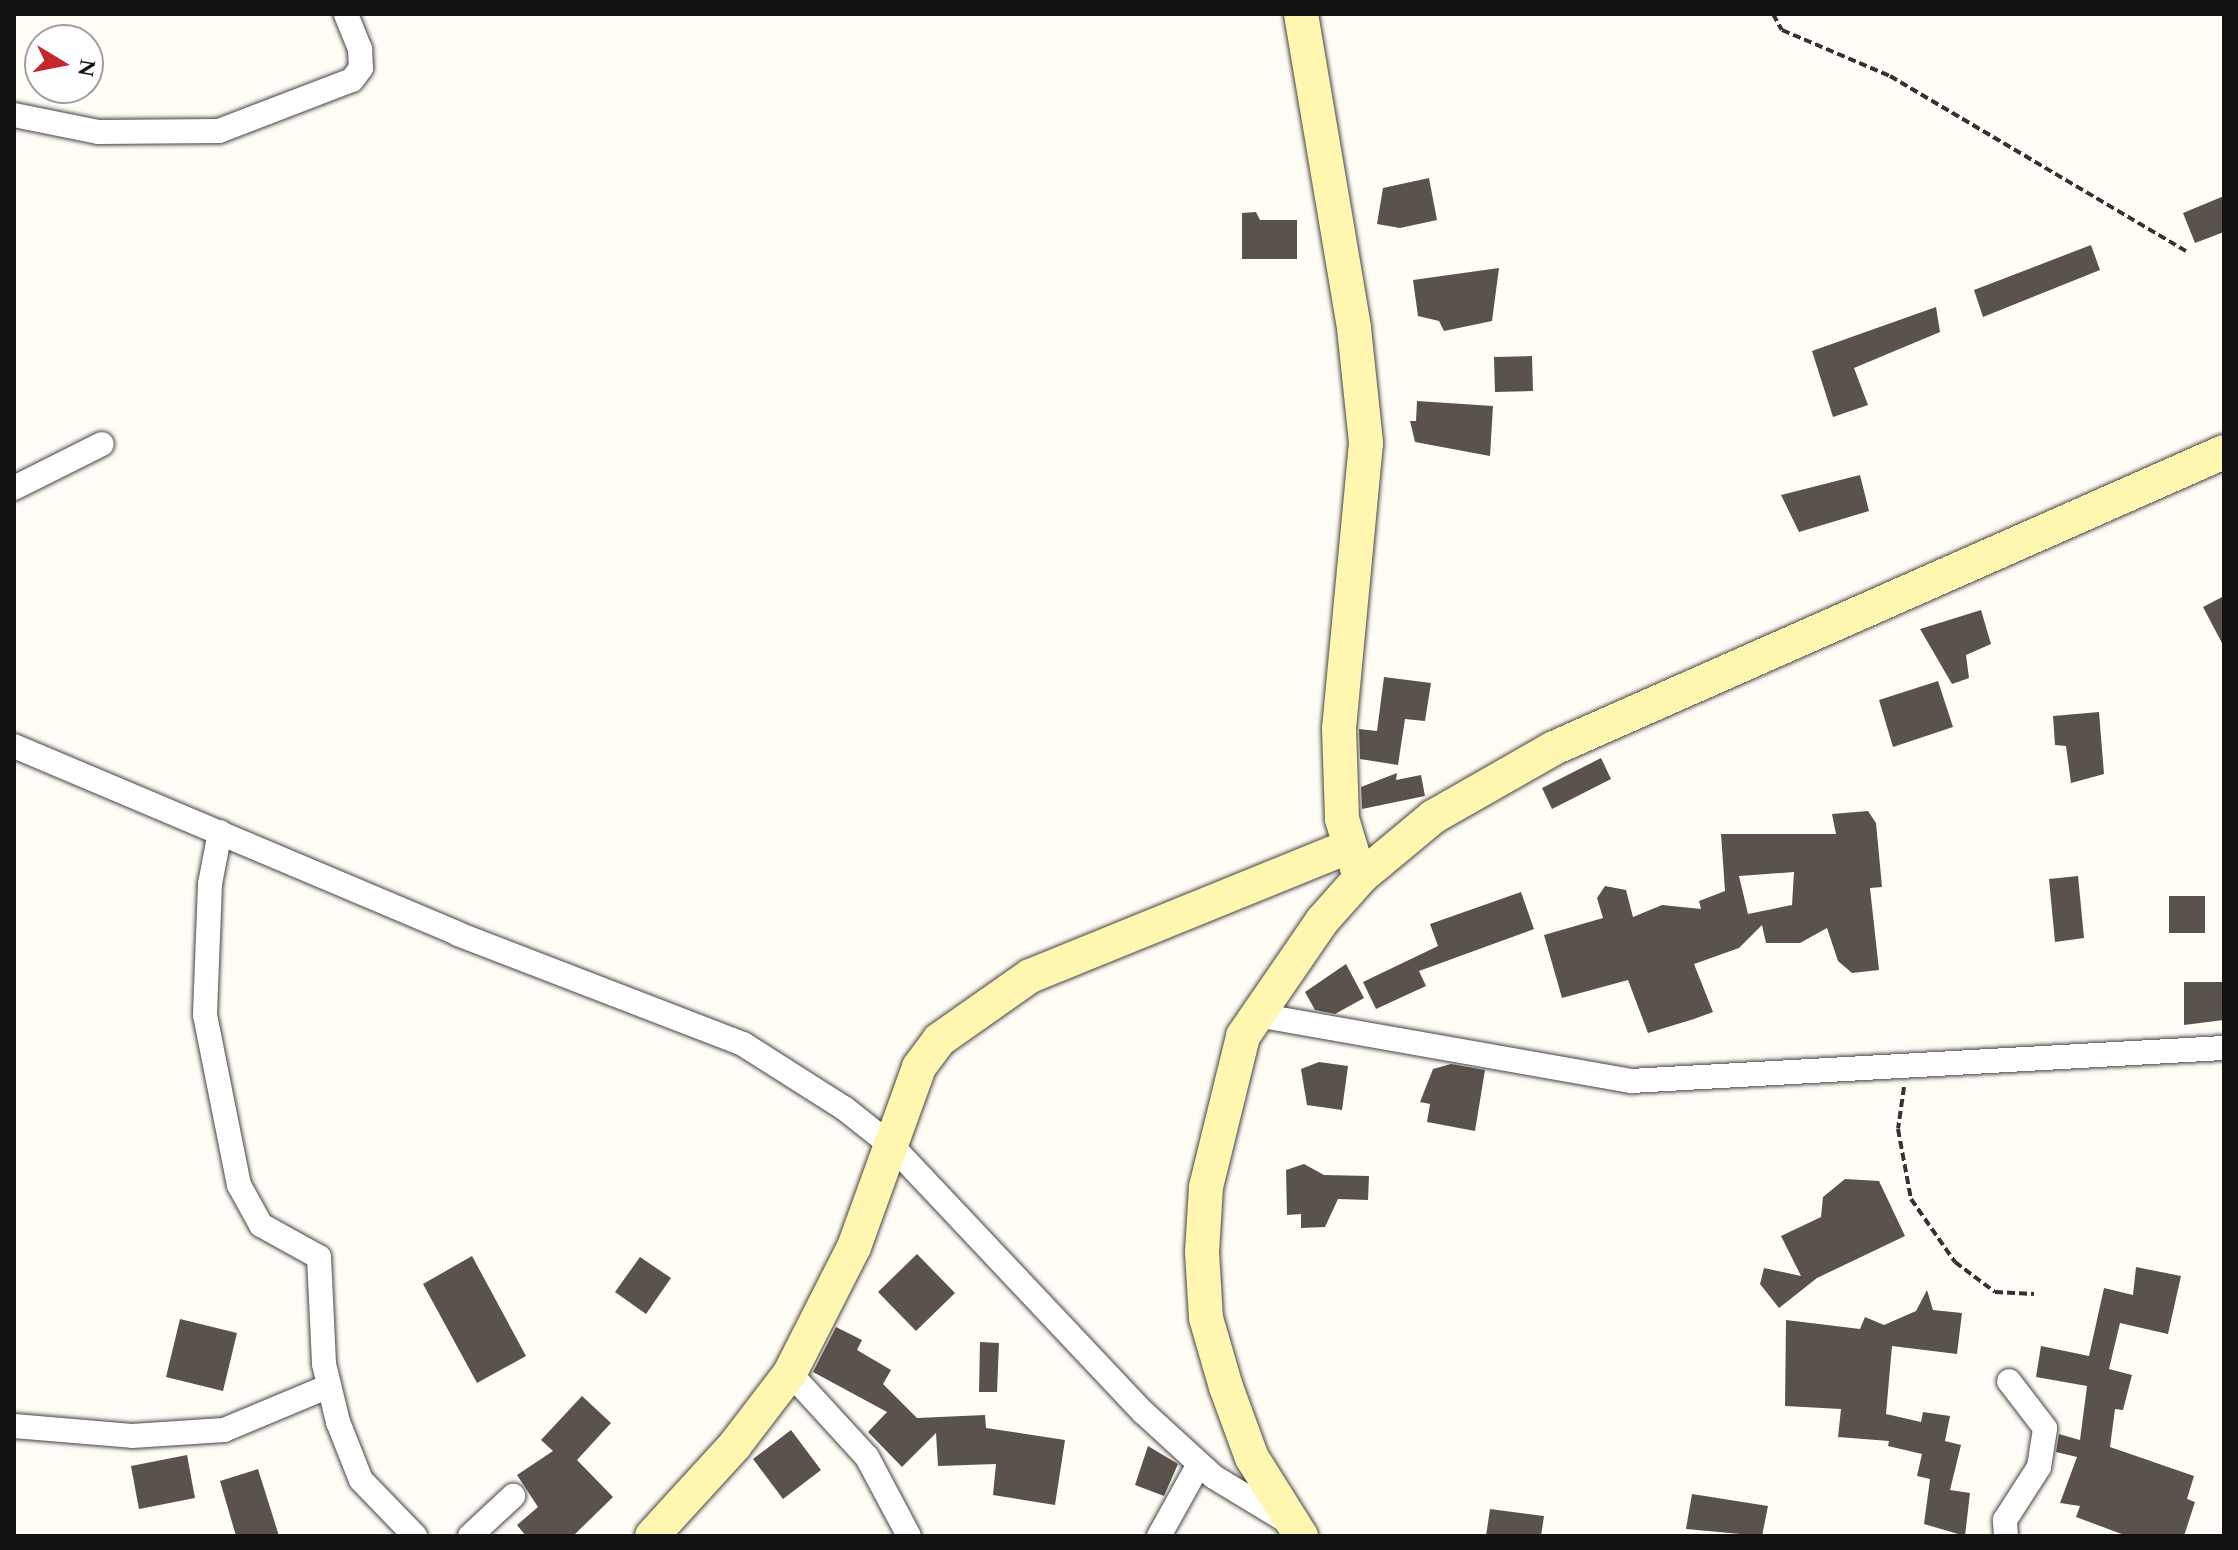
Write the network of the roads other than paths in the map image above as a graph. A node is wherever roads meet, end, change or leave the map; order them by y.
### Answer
1 (346, 14) edge
2 (1301, 14) edge
3 (14, 115) edge
4 (102, 444) dead end
5 (2224, 452) edge
6 (14, 488) edge
7 (14, 746) edge
8 (220, 832) junction
9 (1354, 862) junction
10 (1257, 1015) junction
11 (2224, 1048) edge
12 (893, 1147) junction
13 (790, 1373) junction
14 (2009, 1381) dead end
15 (329, 1386) junction
16 (14, 1426) edge
17 (1199, 1464) junction
18 (513, 1496) dead end
19 (1293, 1528) edge
20 (415, 1536) edge
21 (470, 1536) edge
22 (652, 1536) edge
23 (909, 1536) edge
24 (1159, 1536) edge
25 (2006, 1536) edge

1 - 3 street
2 - 9 street
4 - 6 street
5 - 9 street
7 - 8 street
8 - 12 street
8 - 15 street
9 - 10 street
9 - 12 street
10 - 11 street
10 - 19 street
12 - 13 street
12 - 17 street
13 - 22 street
13 - 23 street
14 - 25 street
15 - 16 street
15 - 20 street
17 - 19 street
17 - 24 street
18 - 21 street

